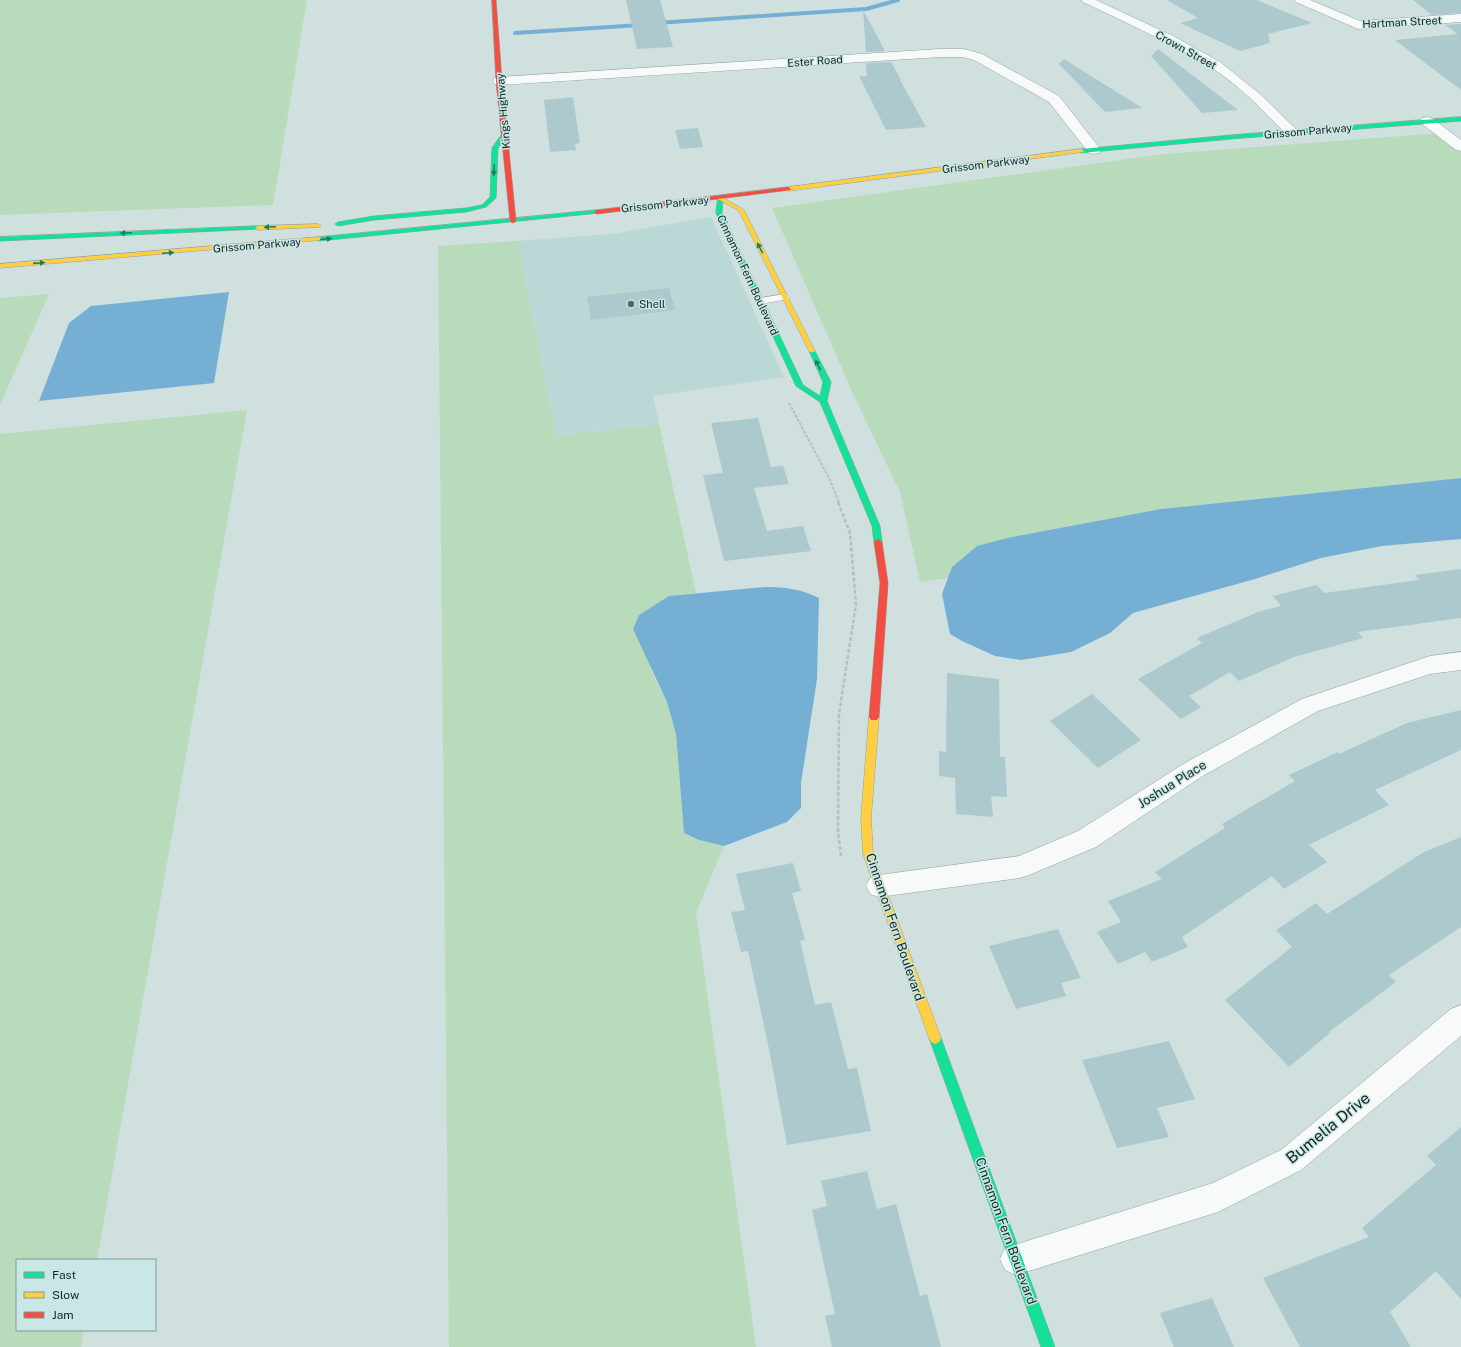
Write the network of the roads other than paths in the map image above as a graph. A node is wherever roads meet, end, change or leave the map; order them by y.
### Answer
1 (494, 0) edge
2 (1087, 0) edge
3 (1300, 0) edge
4 (1461, 18) edge
5 (500, 81) junction
6 (1461, 119) edge
7 (1427, 122) junction
8 (1292, 132) junction
9 (505, 134) junction
10 (1461, 147) edge
11 (1094, 150) junction
12 (720, 198) junction
13 (513, 222) junction
14 (322, 226) junction
15 (0, 239) edge
16 (0, 266) edge
17 (785, 297) junction
18 (760, 301) junction
19 (824, 401) junction
20 (1461, 661) edge
21 (878, 886) junction
22 (1461, 1018) edge
23 (1016, 1259) junction
24 (1048, 1347) edge

1 - 5 main road, Kings Highway
2 - 8 street, Crown Street
3 - 4 street, Hartman Street
5 - 9 main road, Kings Highway
5 - 11 street, Ester Road
6 - 7 main road, Grissom Parkway
7 - 8 main road, Grissom Parkway
7 - 10 street
8 - 11 main road, Grissom Parkway
9 - 13 main road, Kings Highway
9 -> 14 main road
11 - 12 main road, Grissom Parkway
12 - 13 main road, Grissom Parkway
17 -> 12 main road, Cinnamon Fern Boulevard
12 - 18 main road, Cinnamon Fern Boulevard
13 - 14 main road, Grissom Parkway
16 -> 13 main road, Grissom Parkway
14 -> 15 main road, Grissom Parkway
17 - 18 lane
19 -> 17 main road, Cinnamon Fern Boulevard
18 - 19 main road, Cinnamon Fern Boulevard
19 - 21 main road, Cinnamon Fern Boulevard
20 - 21 street, Joshua Place
21 - 23 main road, Cinnamon Fern Boulevard
22 - 23 street, Bumelia Drive
23 - 24 main road, Cinnamon Fern Boulevard

